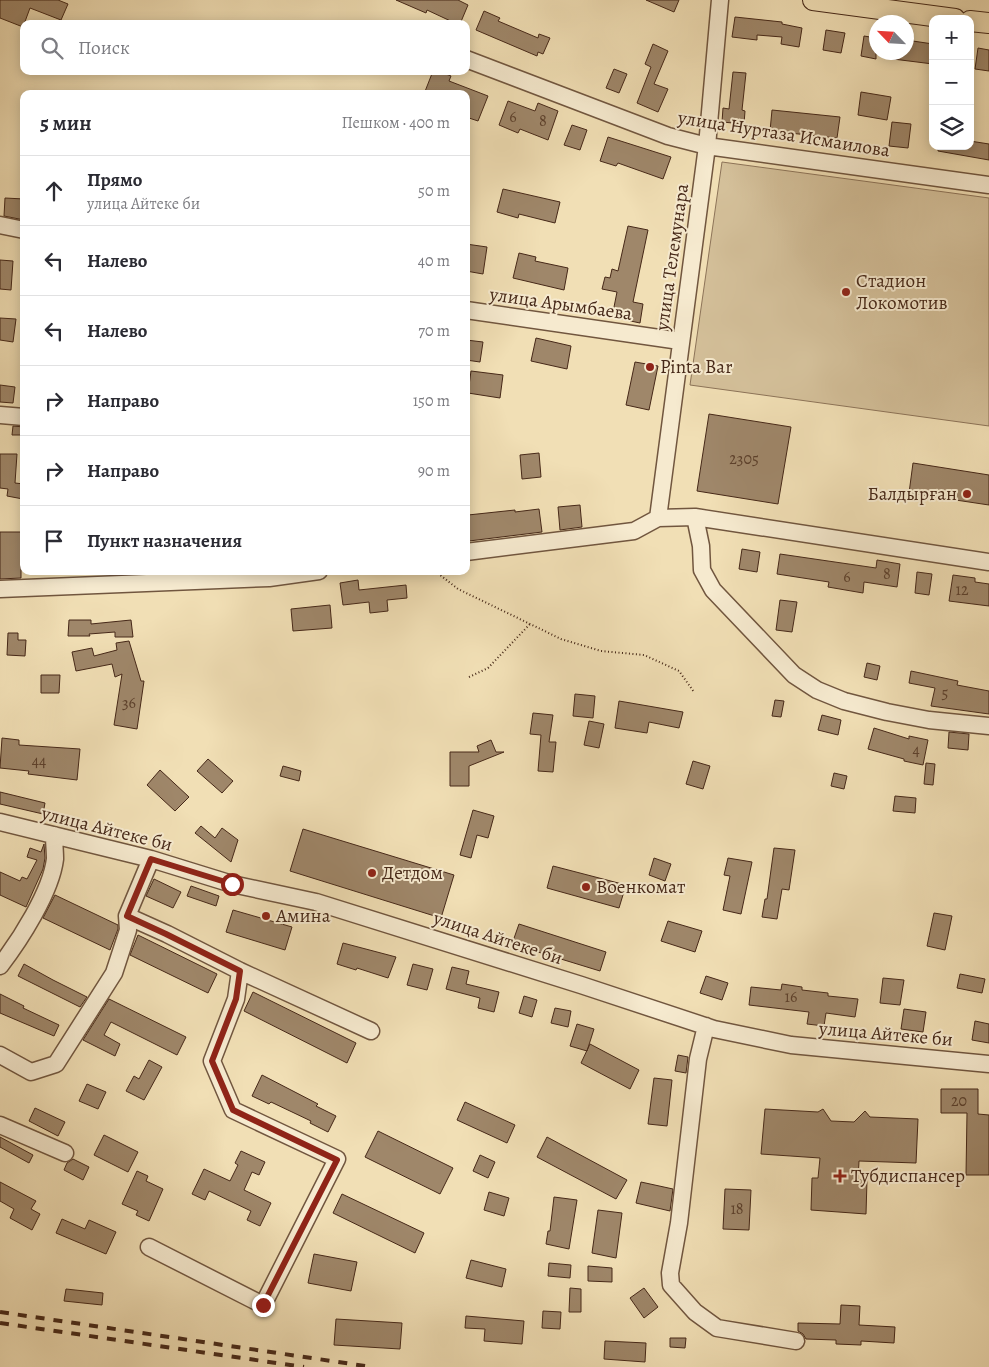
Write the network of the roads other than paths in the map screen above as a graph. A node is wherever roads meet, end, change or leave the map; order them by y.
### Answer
1 (720, 0) edge
2 (813, 0) edge
3 (929, 16) edge
4 (974, 21) edge
5 (989, 23) edge
6 (470, 61) edge
7 (707, 146) junction
8 (989, 185) edge
9 (0, 224) edge
10 (20, 229) edge
11 (470, 311) edge
12 (680, 341) junction
13 (0, 415) edge
14 (20, 417) edge
15 (695, 517) junction
16 (658, 518) junction
17 (470, 552) edge
18 (989, 562) edge
19 (272, 576) edge
20 (0, 589) edge
21 (989, 726) edge
22 (0, 822) edge
23 (54, 835) junction
24 (151, 859) junction
25 (127, 916) junction
26 (0, 966) edge
27 (240, 971) junction
28 (706, 1026) junction
29 (371, 1031) dead end
30 (0, 1054) edge
31 (989, 1064) edge
32 (0, 1125) edge
33 (65, 1153) dead end
34 (149, 1247) dead end
35 (796, 1341) dead end

1 - 7 street, улица Телемунара
2 - 3 main road
4 - 5 main road
6 - 7 street, улица Нуртаза Исмаилова
7 - 8 street, улица Нуртаза Исмаилова
7 - 12 street, улица Телемунара
9 - 10 street
11 - 12 street, улица Арымбаева
12 - 16 street, улица Телемунара
13 - 14 street
15 - 16 street
15 - 18 street
15 - 21 street
16 - 17 street
19 - 20 street
22 - 23 street, улица Айтеке би
23 - 24 street, улица Айтеке би
23 - 26 street
24 - 25 street
24 - 28 street, улица Айтеке би
25 - 27 street
25 - 30 street
27 - 29 street
27 - 34 street
28 - 31 street, улица Айтеке би
28 - 35 street
32 - 33 street

